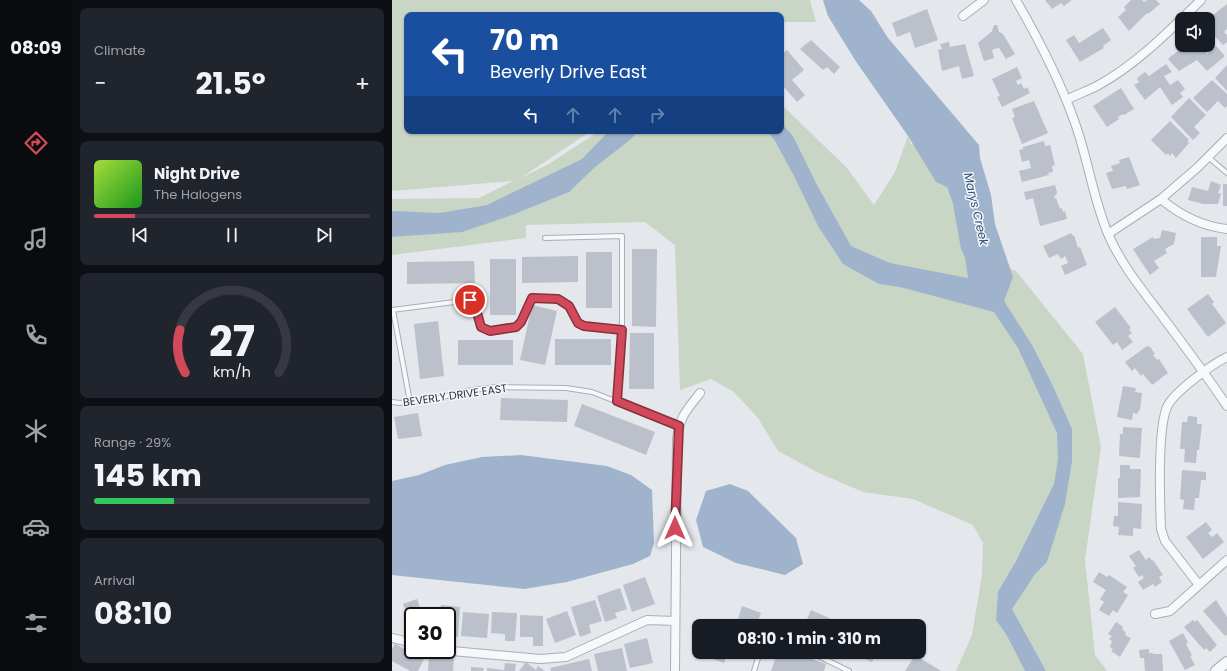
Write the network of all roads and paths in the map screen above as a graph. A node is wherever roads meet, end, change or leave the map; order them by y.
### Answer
1 (984, 0) edge
2 (1016, 0) edge
3 (1201, 0) edge
4 (963, 16) dead end
5 (1066, 100) junction
6 (1227, 138) edge
7 (1208, 157) junction
8 (1227, 173) edge
9 (1161, 199) junction
10 (1227, 229) edge
11 (1108, 234) junction
12 (545, 238) dead end
13 (392, 310) edge
14 (622, 330) junction
15 (1227, 357) edge
16 (1205, 372) junction
17 (700, 393) dead end
18 (617, 401) junction
19 (392, 402) edge
20 (410, 402) junction
21 (1227, 406) edge
22 (679, 426) junction
23 (1227, 560) edge
24 (1200, 586) junction
25 (1155, 614) dead end
26 (675, 621) junction
27 (392, 638) edge
28 (404, 641) edge
29 (456, 651) edge
30 (758, 659) edge
31 (824, 659) edge
32 (1227, 662) edge
33 (675, 671) edge
34 (754, 671) edge
35 (849, 671) edge
36 (1216, 671) edge

1 - 4 street
2 - 5 street
3 - 5 street
5 - 11 street
6 - 7 street
7 - 8 lane
7 - 9 street
9 - 10 street
9 - 11 street
11 - 16 street
12 - 14 lane
13 - 14 lane
13 - 20 lane
14 - 18 lane
15 - 16 street
16 - 21 street
16 - 24 street
17 - 22 street
18 - 20 lane, BEVERLY DRIVE EAST
18 - 22 lane, BEVERLY DRIVE EAST
19 - 20 lane, BEVERLY DRIVE EAST
22 - 26 street
23 - 24 street
24 - 25 street
26 - 29 street
26 - 33 street
27 - 28 street
30 - 34 lane
31 - 35 lane
32 - 36 street

